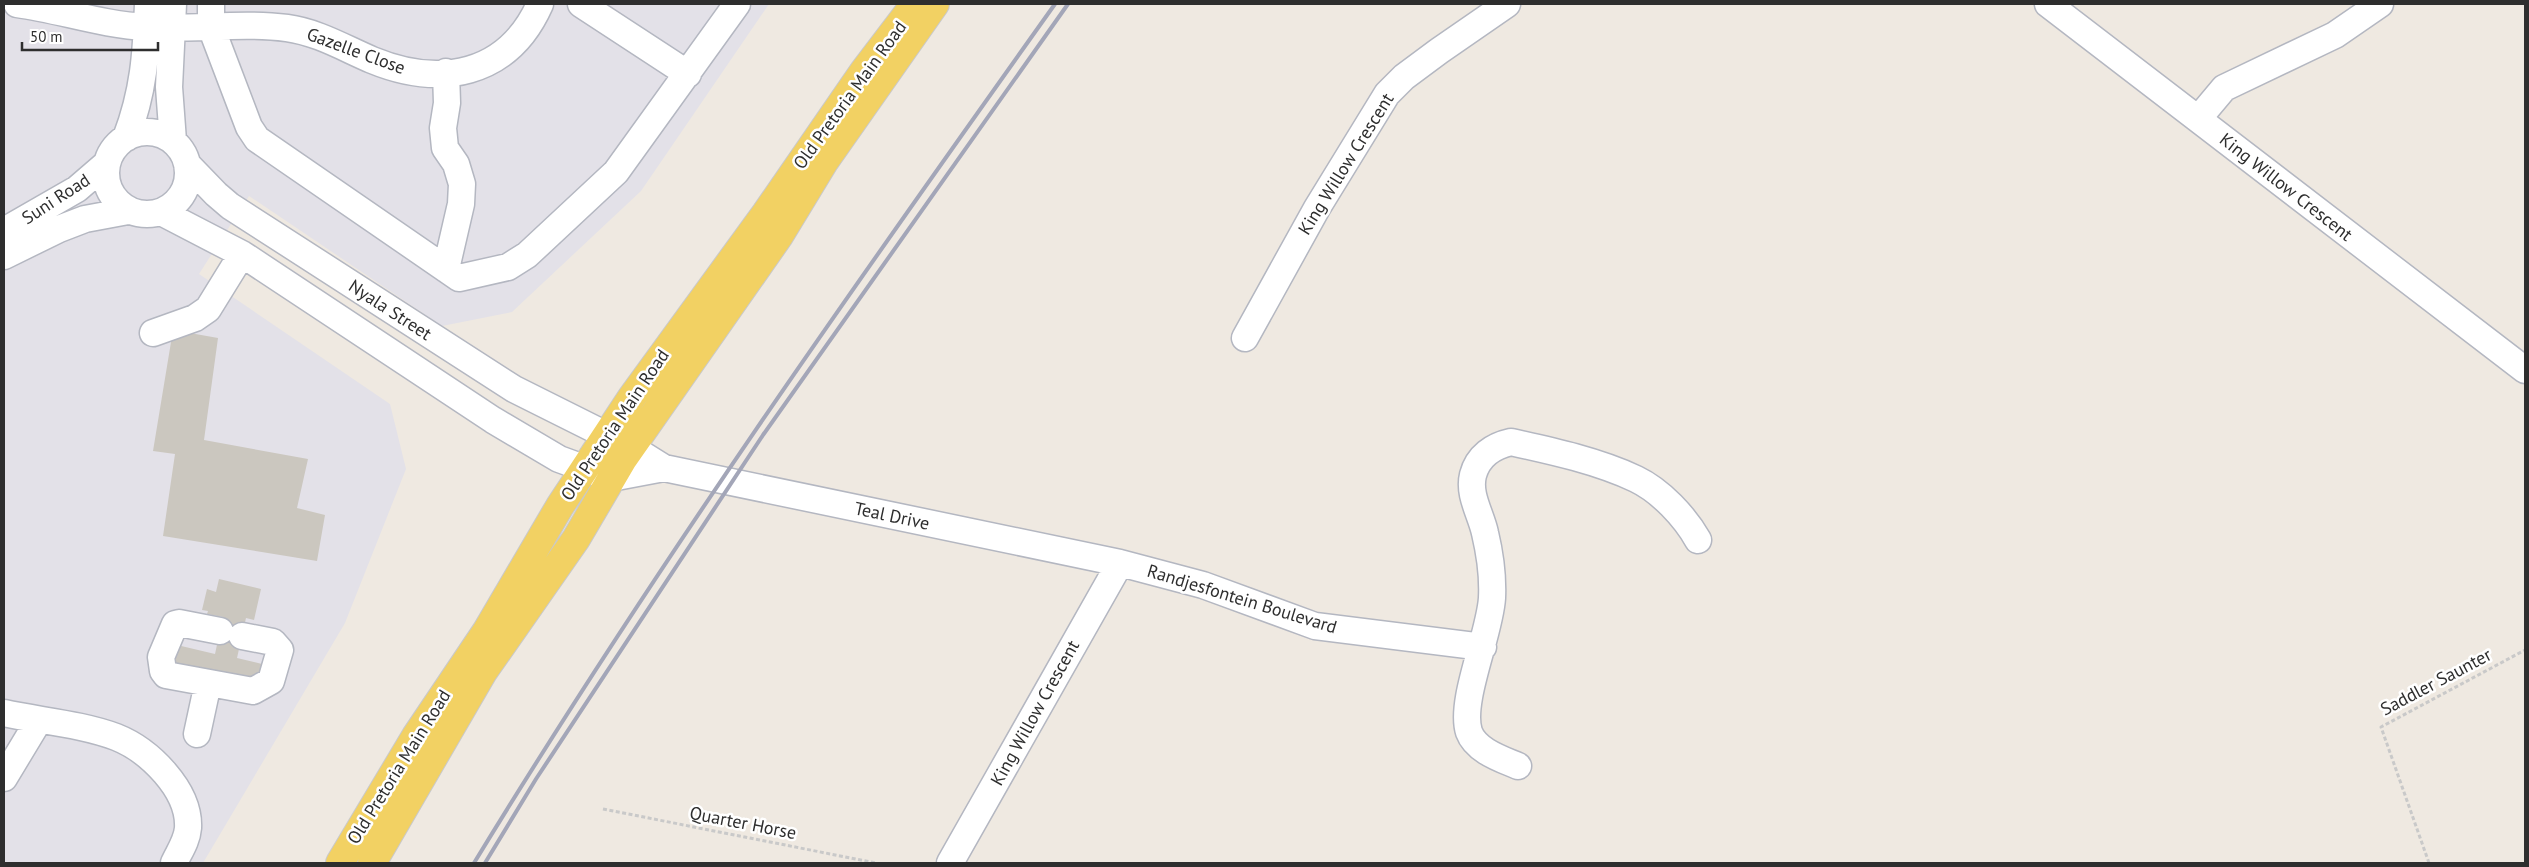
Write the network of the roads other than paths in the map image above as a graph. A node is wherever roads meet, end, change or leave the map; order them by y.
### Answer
1 (17, 4) edge
2 (540, 4) edge
3 (581, 4) edge
4 (737, 4) edge
5 (916, 4) edge
6 (935, 4) edge
7 (1507, 4) edge
8 (2048, 4) edge
9 (2380, 4) edge
10 (148, 16) edge
11 (173, 16) edge
12 (217, 19) edge
13 (446, 72) junction
14 (688, 74) junction
15 (2198, 119) junction
16 (126, 138) junction
17 (173, 142) junction
18 (106, 164) junction
19 (187, 164) junction
20 (128, 211) junction
21 (161, 212) junction
22 (4, 230) edge
23 (242, 254) junction
24 (4, 256) edge
25 (446, 269) junction
26 (153, 332) dead end
27 (1245, 338) dead end
28 (2525, 370) edge
29 (607, 435) junction
30 (632, 448) junction
31 (664, 468) junction
32 (598, 474) junction
33 (1698, 540) dead end
34 (1120, 562) junction
35 (1483, 646) junction
36 (208, 683) junction
37 (4, 713) edge
38 (39, 720) junction
39 (197, 734) dead end
40 (1518, 766) dead end
41 (4, 778) edge
42 (174, 863) edge
43 (340, 863) edge
44 (372, 863) edge
45 (950, 863) edge

1 - 10 street, Gazelle Close
2 - 13 street, Gazelle Close
3 - 14 street
4 - 14 street
5 - 29 main road, Old Pretoria Main Road
6 - 30 main road, Old Pretoria Main Road
7 - 27 street, King Willow Crescent
8 - 15 street, King Willow Crescent
9 - 15 street
10 - 11 street, Gazelle Close
10 - 16 street
11 - 12 street, Gazelle Close
11 - 17 street
12 - 13 street, Gazelle Close
12 - 25 street
13 - 25 street
14 - 25 street
15 - 28 street, King Willow Crescent
16 - 17 street
16 - 18 street
17 - 19 street
18 - 20 street
18 - 22 street, Suni Road
19 - 21 street
19 - 29 street, Nyala Street
20 - 21 street
20 - 24 street, Suni Road
21 - 23 street, Nyala Street
23 - 26 street
23 - 32 street, Nyala Street
29 - 30 street, Nyala Street
29 - 32 main road, Old Pretoria Main Road
30 - 31 street, Teal Drive
30 - 32 main road, Old Pretoria Main Road
31 - 32 street, Teal Drive
31 - 34 street, Teal Drive
32 - 43 main road, Old Pretoria Main Road
32 - 44 main road, Old Pretoria Main Road
33 - 35 street
34 - 35 street, Randjesfontein Boulevard
34 - 45 street, King Willow Crescent
35 - 40 street
36 - 36 street
36 - 39 street
37 - 38 street
38 - 41 street
38 - 42 street

